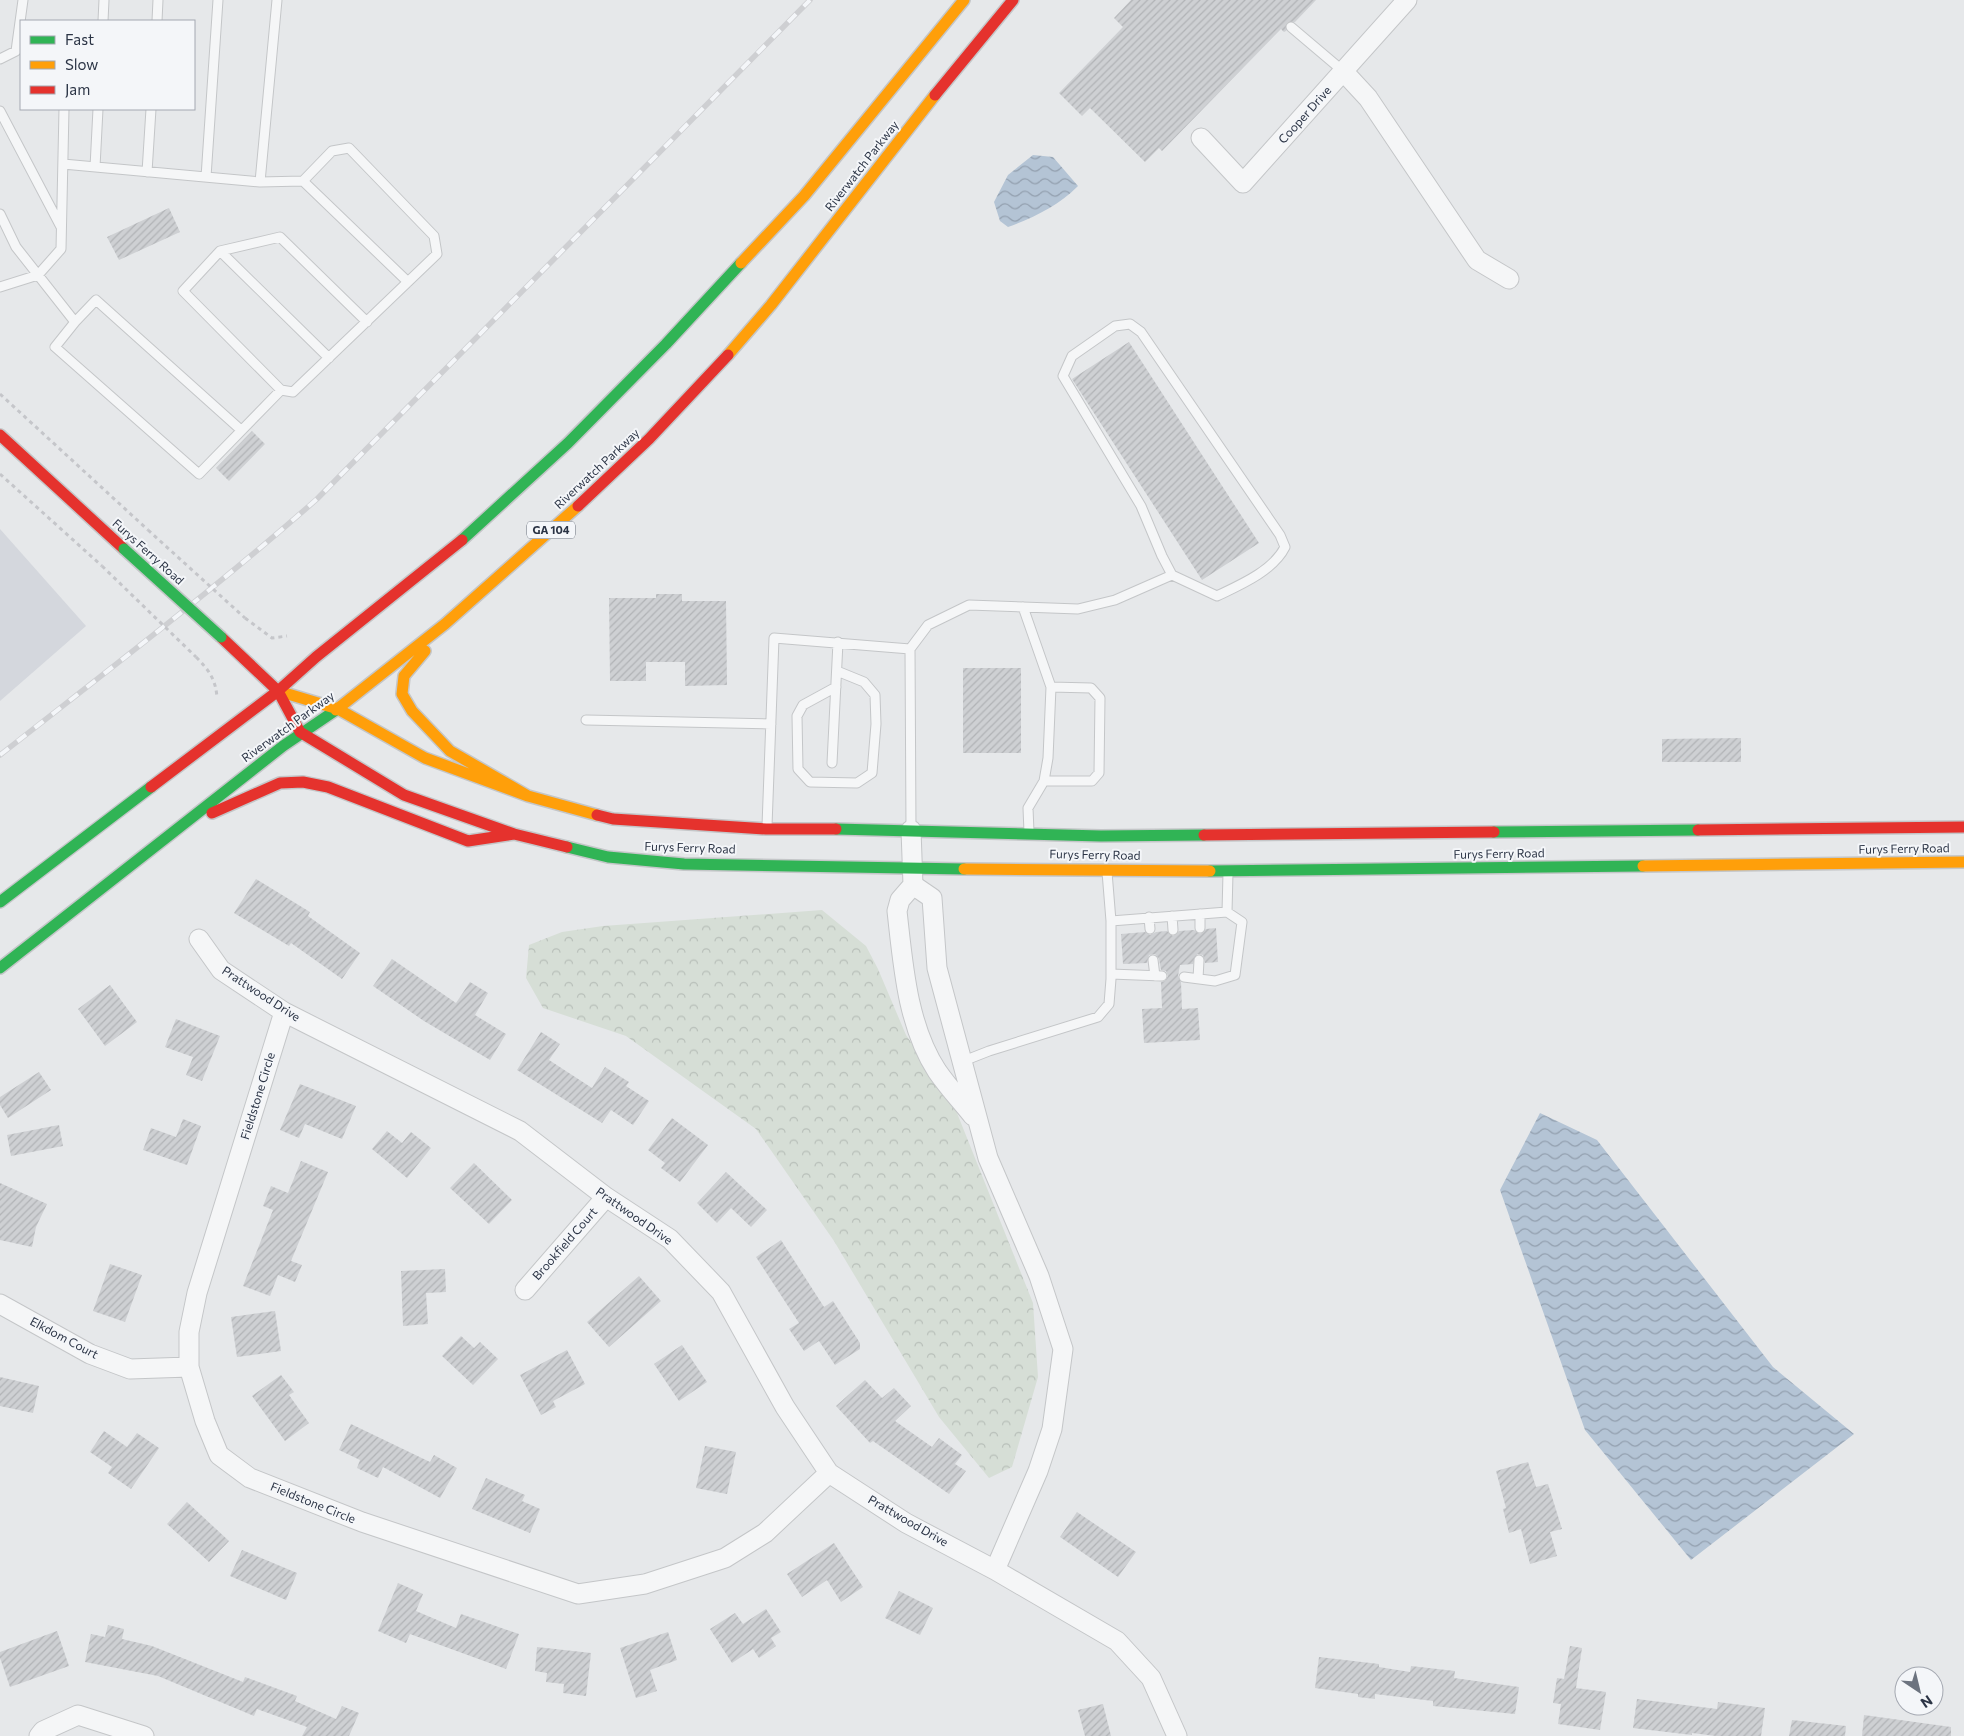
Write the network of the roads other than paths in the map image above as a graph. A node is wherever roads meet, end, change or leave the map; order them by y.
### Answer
1 (23, 0) edge
2 (104, 0) edge
3 (158, 0) edge
4 (218, 0) edge
5 (277, 0) edge
6 (964, 0) edge
7 (1013, 0) edge
8 (1406, 0) edge
9 (21, 20) edge
10 (103, 20) edge
11 (156, 20) edge
12 (1291, 27) dead end
13 (20, 32) edge
14 (18, 53) edge
15 (0, 59) edge
16 (1343, 71) junction
17 (64, 110) edge
18 (98, 110) edge
19 (151, 110) edge
20 (0, 111) edge
21 (1201, 138) dead end
22 (63, 164) junction
23 (95, 167) junction
24 (147, 172) junction
25 (206, 177) junction
26 (303, 181) junction
27 (260, 182) junction
28 (0, 214) edge
29 (3, 228) edge
30 (62, 230) junction
31 (220, 251) junction
32 (38, 275) junction
33 (1508, 279) dead end
34 (408, 282) junction
35 (0, 287) edge
36 (75, 322) junction
37 (367, 322) junction
38 (328, 358) junction
39 (281, 390) junction
40 (241, 430) junction
41 (0, 435) edge
42 (1172, 575) junction
43 (1023, 607) junction
44 (445, 624) junction
45 (838, 642) junction
46 (910, 649) junction
47 (838, 671) junction
48 (1051, 686) junction
49 (836, 687) junction
50 (278, 691) junction
51 (338, 709) junction
52 (586, 720) dead end
53 (771, 724) junction
54 (300, 732) junction
55 (832, 763) dead end
56 (1044, 780) junction
57 (528, 796) junction
58 (1964, 827) edge
59 (177, 829) junction
60 (766, 830) junction
61 (911, 830) junction
62 (514, 834) junction
63 (1029, 834) junction
64 (1964, 862) edge
65 (1107, 869) junction
66 (1228, 870) junction
67 (912, 877) junction
68 (0, 902) edge
69 (1227, 912) junction
70 (1200, 914) junction
71 (1172, 916) junction
72 (1149, 917) junction
73 (1111, 921) junction
74 (1200, 928) dead end
75 (1150, 929) dead end
76 (1173, 930) dead end
77 (199, 939) dead end
78 (1153, 960) dead end
79 (1199, 960) dead end
80 (0, 968) edge
81 (1112, 974) junction
82 (1184, 976) dead end
83 (1198, 979) junction
84 (284, 1012) junction
85 (961, 1062) junction
86 (978, 1123) junction
87 (606, 1197) junction
88 (525, 1290) dead end
89 (0, 1304) edge
90 (189, 1367) junction
91 (829, 1472) junction
92 (995, 1570) junction
93 (39, 1736) edge
94 (144, 1736) edge
95 (1177, 1736) edge

1 - 9 lane
2 - 10 lane
3 - 11 lane
4 - 25 lane
5 - 27 lane
6 - 50 main road, Riverwatch Parkway
7 - 44 main road, Riverwatch Parkway / GA 104
8 - 16 street, Cooper Drive
12 - 16 lane
13 - 14 lane
14 - 15 lane
16 - 21 street, Cooper Drive
16 - 33 street
17 - 22 lane
18 - 23 lane
19 - 24 lane
20 - 30 lane
22 - 23 lane
22 - 30 lane
23 - 24 lane
24 - 25 lane
25 - 27 lane
26 - 27 lane
26 - 34 lane
26 - 34 lane
28 - 29 lane
29 - 32 lane
30 - 32 lane
31 - 37 lane
31 - 38 lane
31 - 39 lane
32 - 35 lane
32 - 36 lane
34 - 37 lane
36 - 40 lane
36 - 40 lane
37 - 38 lane
38 - 39 lane
39 - 40 lane
41 - 50 main road, Furys Ferry Road, bridge
42 - 42 lane
42 - 43 lane
43 - 46 lane
43 - 48 lane
44 - 51 main road, Riverwatch Parkway / GA 104
44 - 57 main road
45 - 46 lane
45 - 47 lane
45 - 53 lane
46 - 61 lane
47 - 49 lane
47 - 49 lane
48 - 56 lane
48 - 56 lane
49 - 55 lane
50 - 51 main road, Furys Ferry Road
50 - 54 main road, Furys Ferry Road
50 - 68 main road, Riverwatch Parkway
51 - 54 main road, Riverwatch Parkway / GA 104
51 - 57 main road, Furys Ferry Road
52 - 53 lane
53 - 60 lane
54 - 59 main road, Riverwatch Parkway / GA 104
54 - 62 main road, Furys Ferry Road
56 - 63 lane
57 - 60 main road, Furys Ferry Road
58 - 63 main road, Furys Ferry Road
59 - 62 main road
59 - 80 main road, Riverwatch Parkway / GA 104
60 - 61 main road, Furys Ferry Road
61 - 63 main road, Furys Ferry Road
61 - 67 street
62 - 67 main road, Furys Ferry Road
64 - 66 main road, Furys Ferry Road
65 - 66 main road, Furys Ferry Road
65 - 67 main road, Furys Ferry Road
65 - 73 lane
66 - 69 lane
67 - 85 street
67 - 86 street
69 - 70 lane
69 - 83 lane
70 - 71 lane
70 - 74 lane
71 - 72 lane
71 - 76 lane
72 - 73 lane
72 - 75 lane
73 - 81 lane
77 - 84 street, Prattwood Drive
78 - 81 lane
79 - 83 lane
81 - 85 lane
82 - 83 lane
84 - 87 street, Prattwood Drive
84 - 90 street, Fieldstone Circle
85 - 86 street
86 - 92 street
87 - 88 street, Brookfield Court
87 - 91 street, Prattwood Drive
89 - 90 street, Elkdom Court
90 - 91 street, Fieldstone Circle
91 - 92 street, Prattwood Drive
92 - 95 street, Prattwood Drive
93 - 94 street

